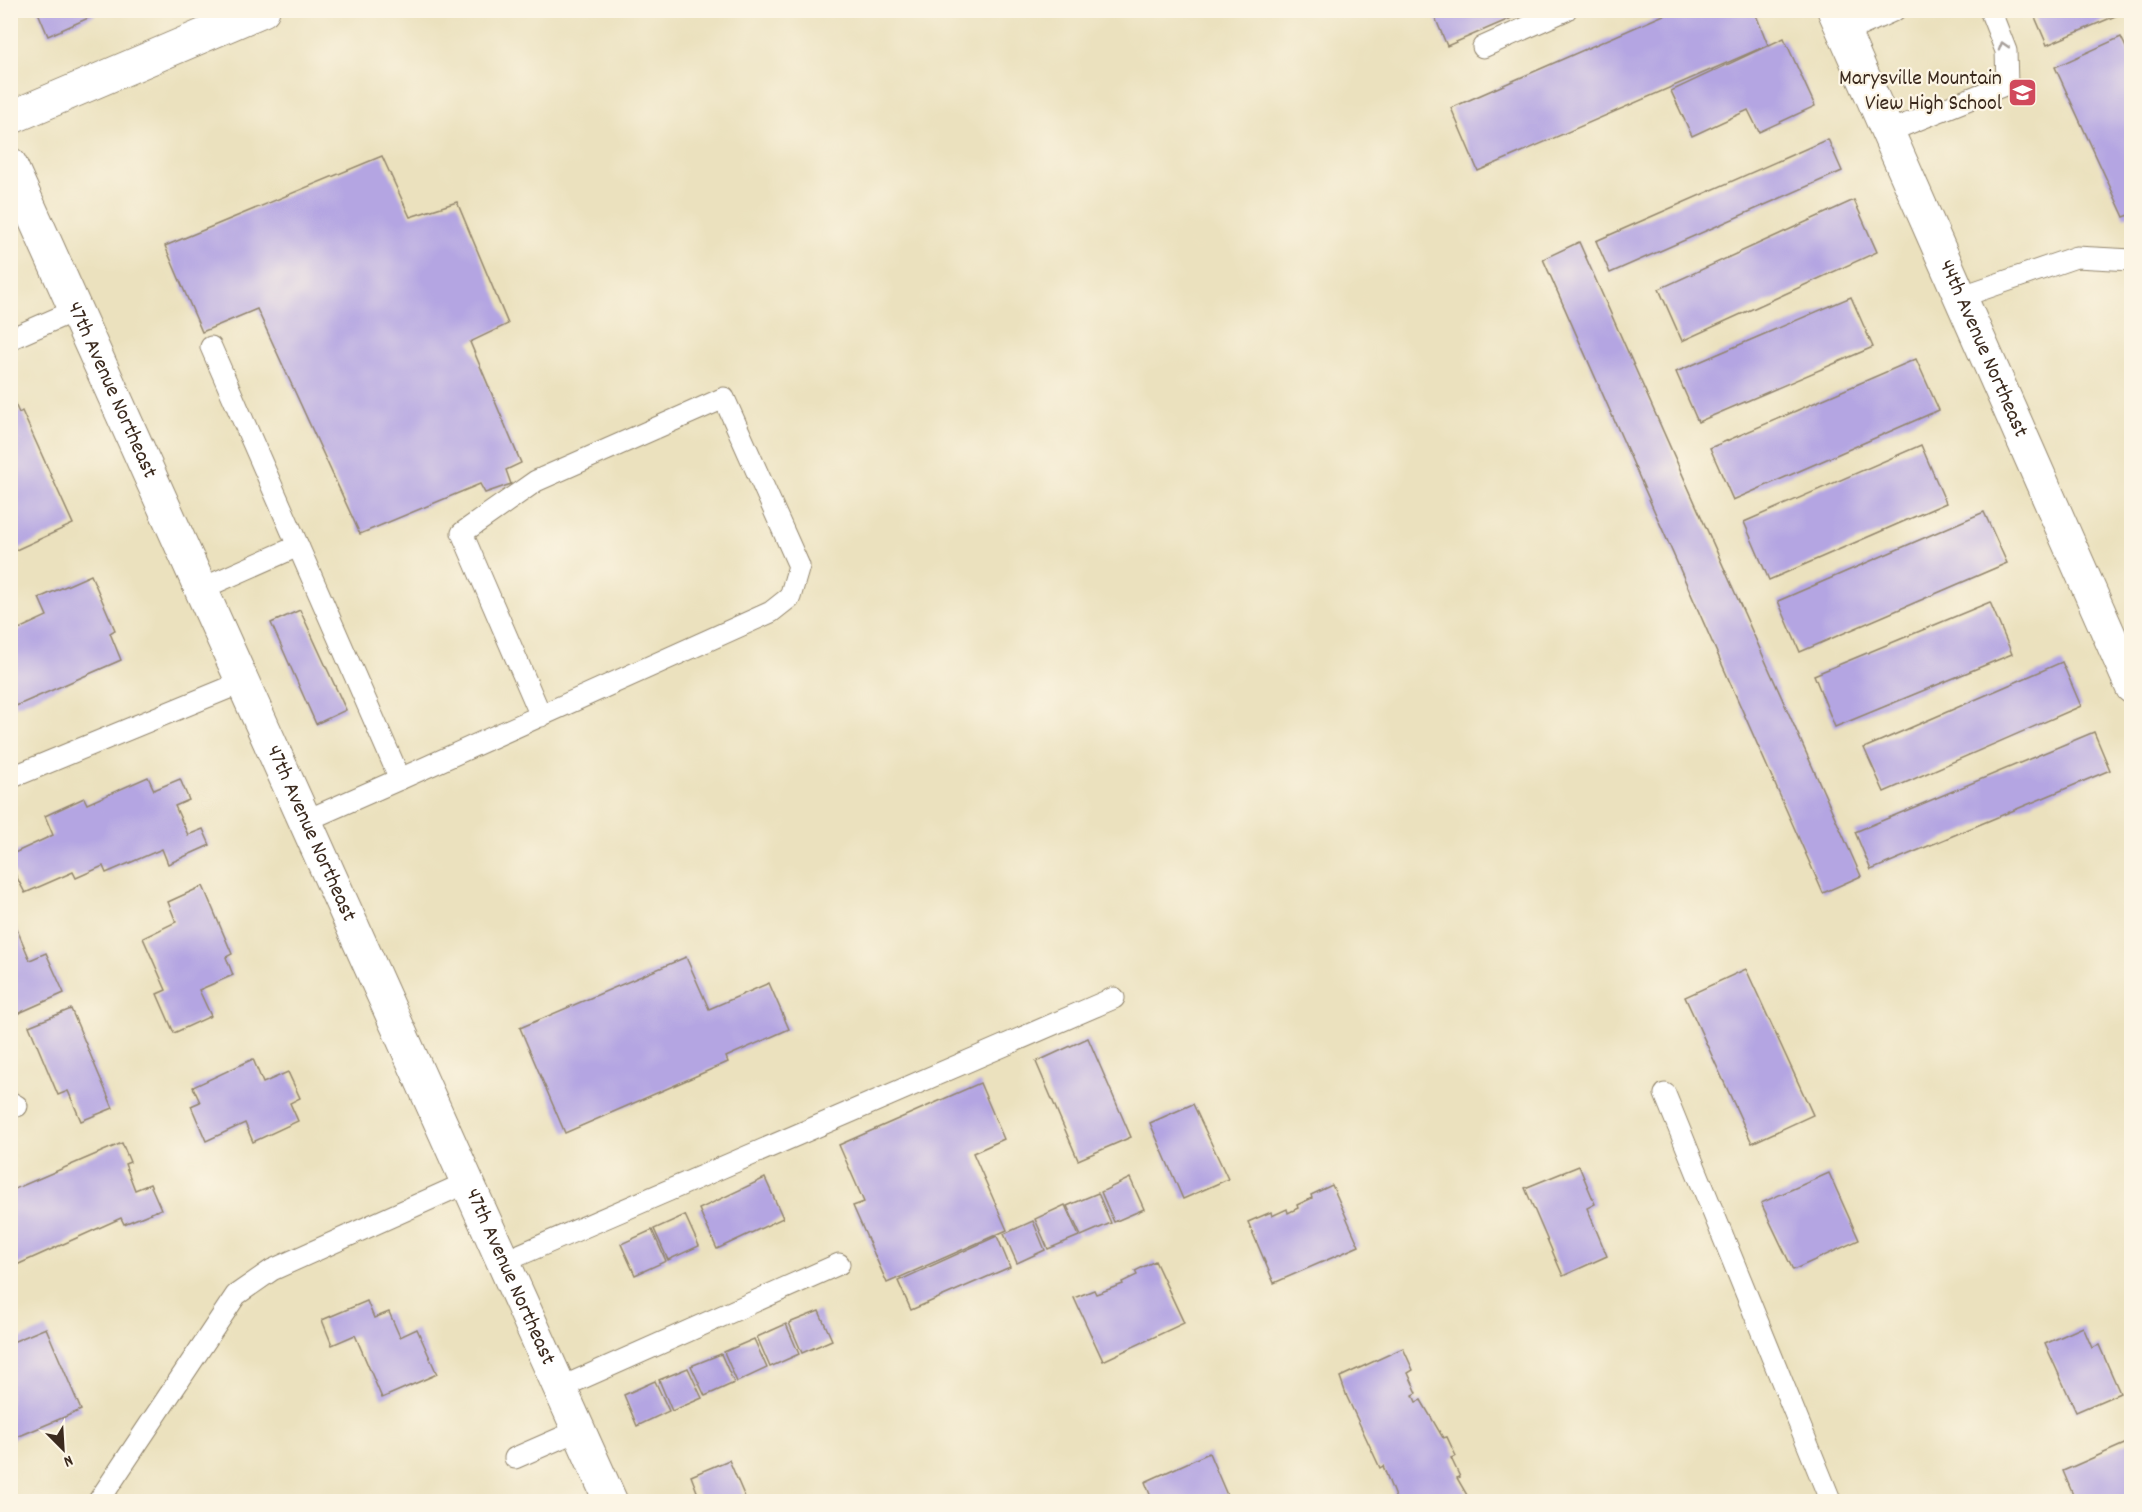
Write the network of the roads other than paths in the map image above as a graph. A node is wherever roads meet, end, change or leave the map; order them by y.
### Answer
1 (263, 10) edge
2 (1566, 10) edge
3 (1895, 10) edge
4 (1990, 10) edge
5 (1839, 22) edge
6 (1483, 47) dead end
7 (10, 118) edge
8 (1887, 132) junction
9 (10, 164) edge
10 (2132, 260) edge
11 (1960, 297) junction
12 (76, 310) junction
13 (10, 339) edge
14 (210, 346) dead end
15 (298, 546) junction
16 (201, 589) junction
17 (243, 682) junction
18 (2132, 687) edge
19 (541, 716) junction
20 (10, 778) edge
21 (400, 779) junction
22 (305, 821) junction
23 (1114, 998) dead end
24 (1665, 1094) dead end
25 (468, 1182) junction
26 (503, 1262) junction
27 (839, 1264) dead end
28 (560, 1388) junction
29 (579, 1430) junction
30 (515, 1458) dead end
31 (98, 1502) edge
32 (611, 1502) edge
33 (1832, 1502) edge

1 - 7 street
2 - 6 lane
3 - 5 lane
8 -> 4 lane
5 - 8 street, 44th Avenue Northeast
8 - 11 street, 44th Avenue Northeast
9 - 12 street, 47th Avenue Northeast
10 - 11 lane
11 - 18 street, 44th Avenue Northeast
12 - 13 lane
12 - 16 street, 47th Avenue Northeast
14 - 15 lane
15 - 16 lane
15 - 21 lane
16 - 17 street, 47th Avenue Northeast
17 - 20 lane
17 - 22 street, 47th Avenue Northeast
19 - 19 lane
19 - 21 lane
21 - 22 lane
22 - 25 street, 47th Avenue Northeast
23 - 26 lane
24 - 33 lane
25 - 26 street, 47th Avenue Northeast
25 - 31 lane
26 - 28 street, 47th Avenue Northeast
27 - 28 lane
28 - 29 street, 47th Avenue Northeast
29 - 30 lane
29 - 32 street, 47th Avenue Northeast

